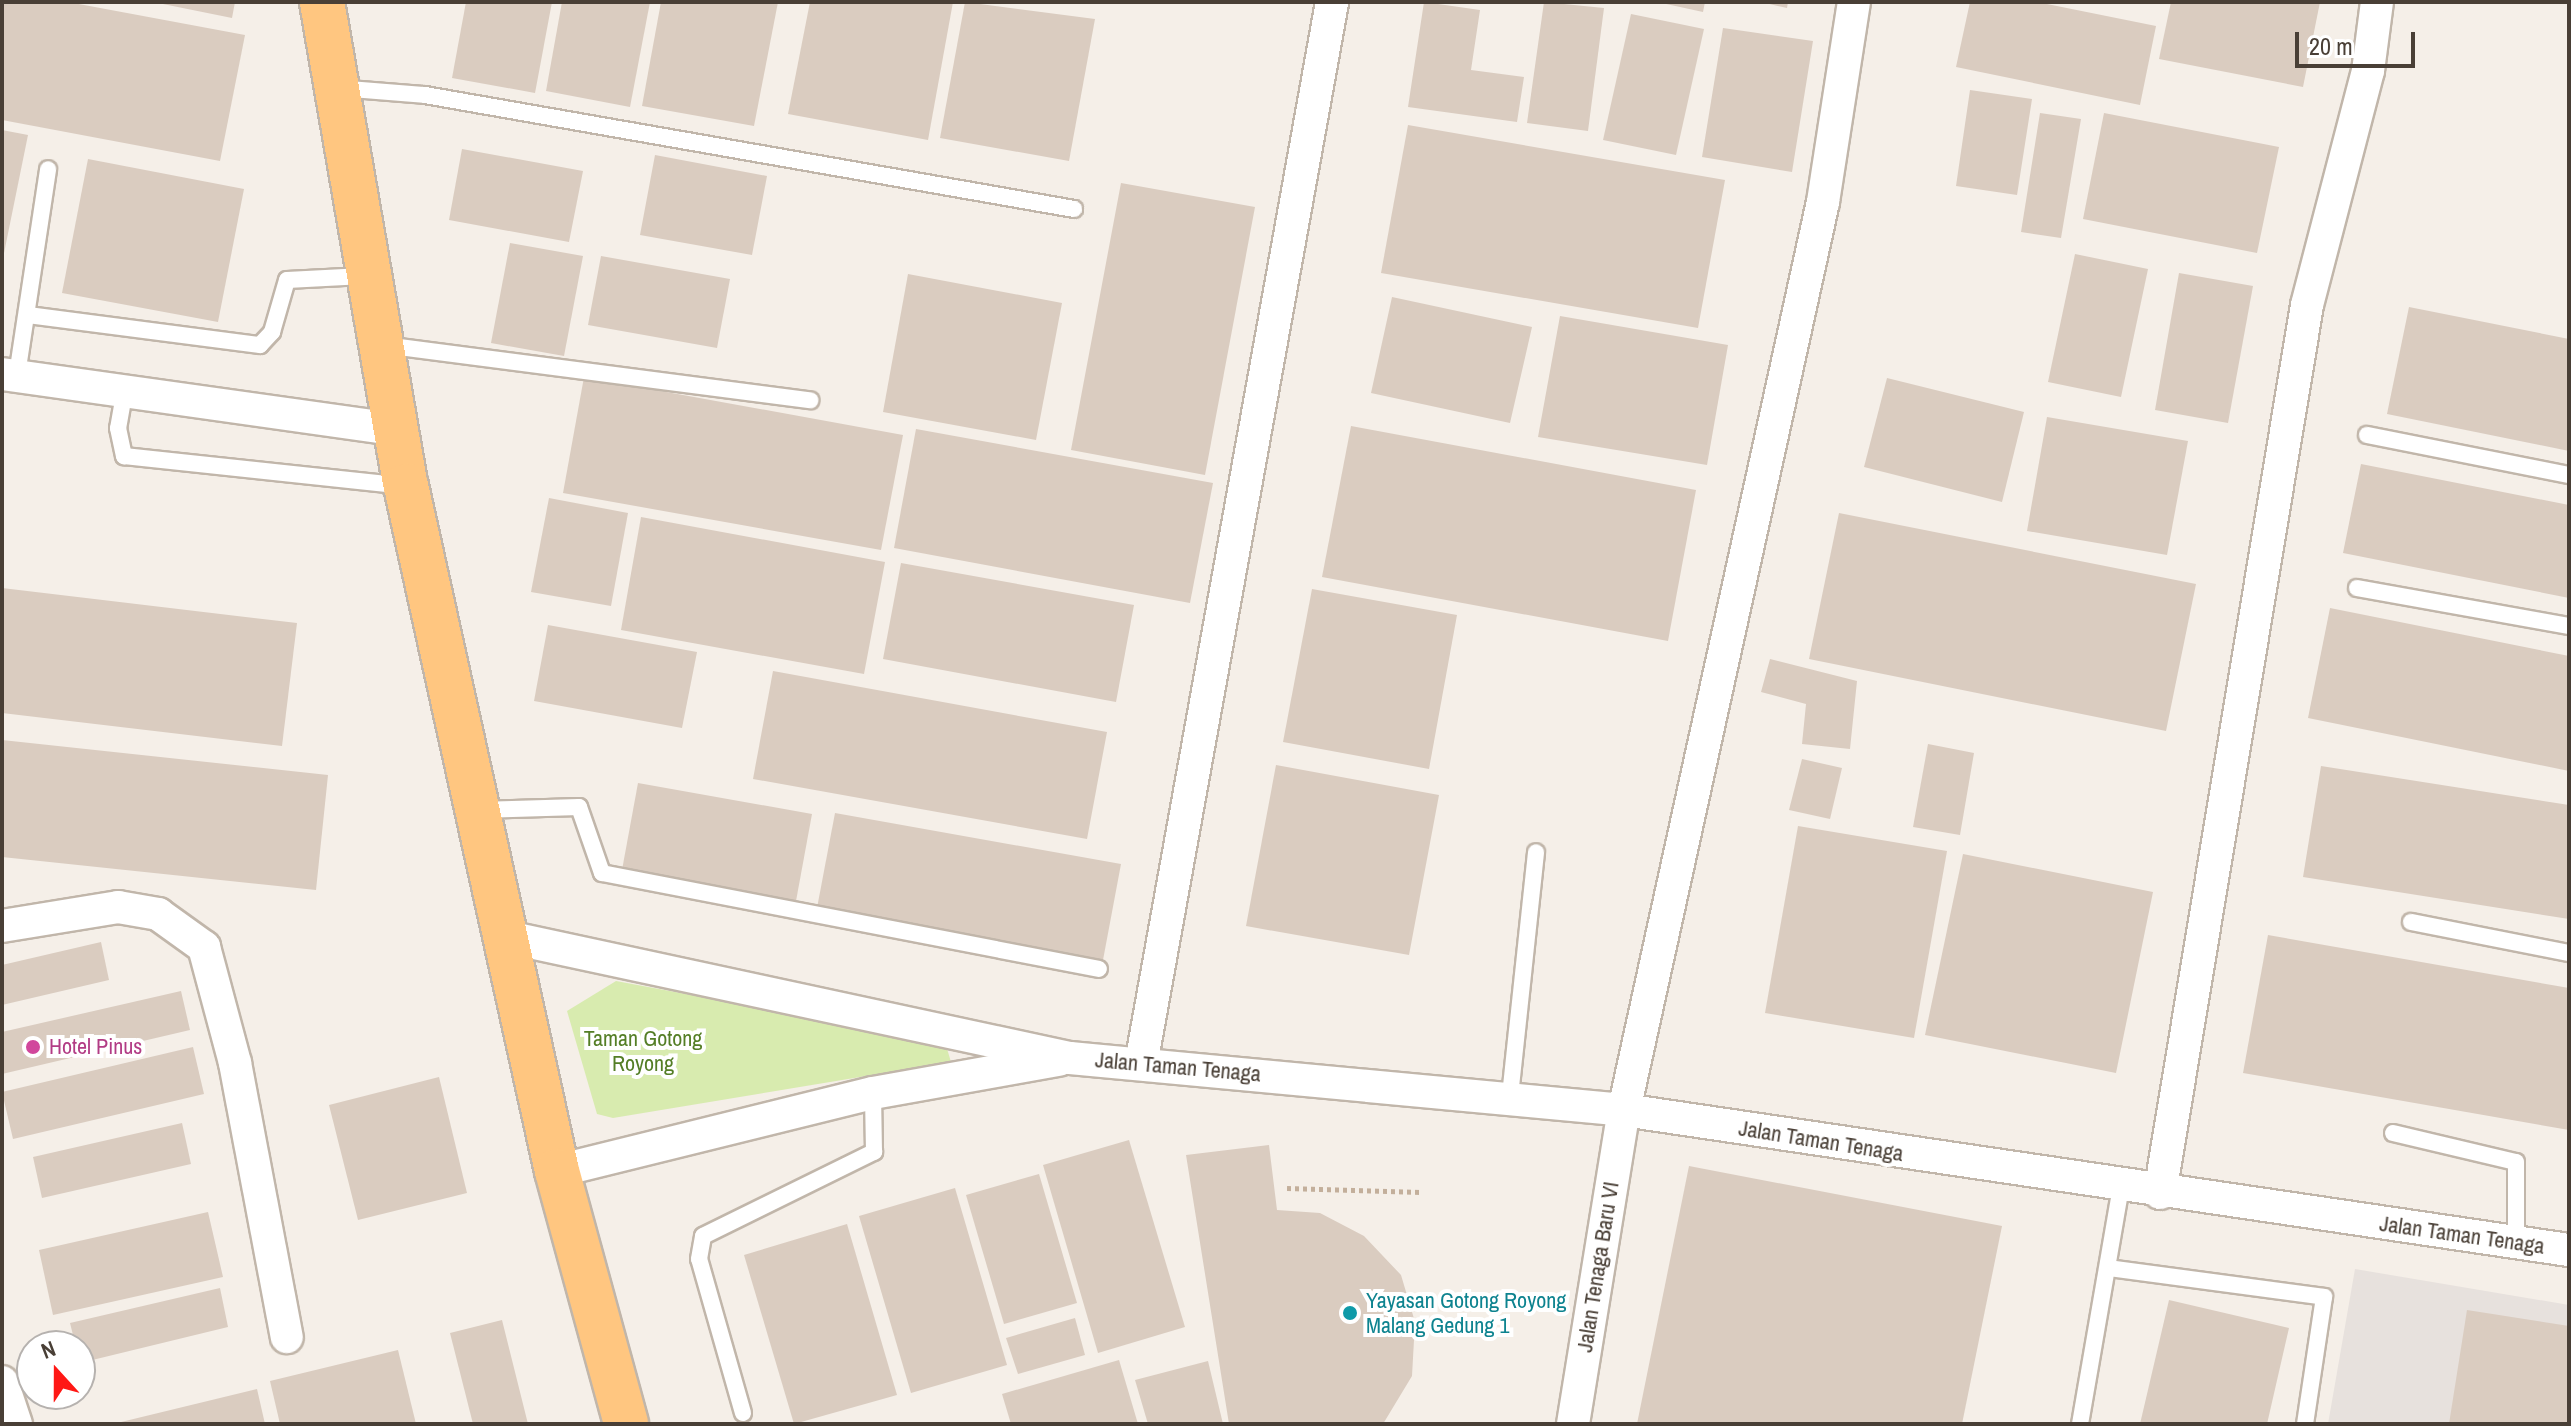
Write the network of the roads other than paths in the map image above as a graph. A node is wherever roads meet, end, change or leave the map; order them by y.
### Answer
1 (322, 2) edge
2 (1332, 2) edge
3 (1854, 2) edge
4 (2377, 2) edge
5 (332, 87) junction
6 (48, 169) dead end
7 (1074, 209) dead end
8 (364, 276) junction
9 (28, 315) junction
10 (378, 344) junction
11 (9, 374) edge
12 (126, 387) junction
13 (810, 400) dead end
14 (394, 429) junction
15 (2367, 435) dead end
16 (2569, 475) edge
17 (406, 486) junction
18 (2357, 588) dead end
19 (2569, 626) edge
20 (477, 810) junction
21 (1536, 852) dead end
22 (2411, 922) dead end
23 (2, 926) edge
24 (507, 937) junction
25 (2569, 953) edge
26 (1099, 969) dead end
27 (1070, 1058) junction
28 (1141, 1064) junction
29 (873, 1093) junction
30 (1510, 1096) junction
31 (1624, 1110) junction
32 (2393, 1133) dead end
33 (557, 1171) junction
34 (2121, 1187) junction
35 (2160, 1193) junction
36 (2516, 1243) junction
37 (2569, 1250) edge
38 (2108, 1268) junction
39 (287, 1337) dead end
40 (2, 1382) edge
41 (743, 1413) dead end
42 (16, 1424) edge
43 (626, 1424) edge
44 (1573, 1424) edge
45 (2080, 1424) edge
46 (2305, 1424) edge

1 - 5 highway
2 - 28 street
3 - 31 street, Jalan Tenaga Baru VI
4 - 35 street
5 - 7 lane
5 - 8 highway
6 - 9 lane
8 - 9 lane
8 - 10 highway
9 - 11 lane
10 - 13 lane
10 - 14 highway
11 - 12 street
12 - 14 street
12 - 17 lane
14 - 17 highway
15 - 16 lane
17 - 20 highway
18 - 19 lane
20 - 24 highway
20 - 26 lane
21 - 30 lane
22 - 25 lane
23 - 39 street
24 - 27 street, Jalan Taman Tenaga
24 - 33 highway
27 - 28 street, Jalan Taman Tenaga
27 - 29 street, Jalan Taman Tenaga
28 - 30 street, Jalan Taman Tenaga
29 - 33 street, Jalan Taman Tenaga
29 - 41 lane
30 - 31 street, Jalan Taman Tenaga
31 - 34 street, Jalan Taman Tenaga
31 - 44 street, Jalan Tenaga Baru VI
32 - 36 lane
33 - 43 highway
34 - 35 street, Jalan Taman Tenaga
34 - 38 lane
35 - 36 street, Jalan Taman Tenaga
36 - 37 street, Jalan Taman Tenaga
38 - 45 lane
38 - 46 lane
40 - 42 street

